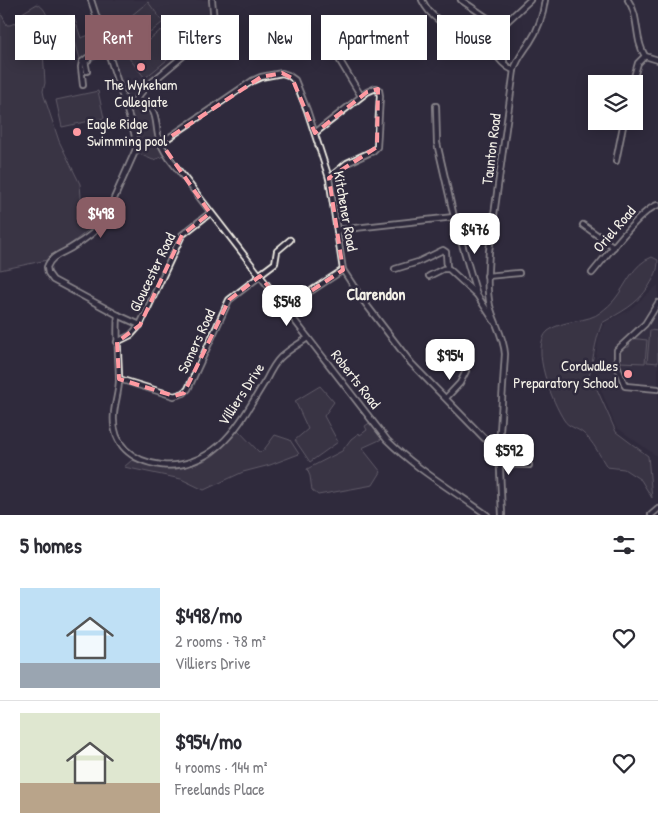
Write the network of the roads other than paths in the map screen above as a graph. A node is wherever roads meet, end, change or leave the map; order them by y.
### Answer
1 (92, 0) edge
2 (212, 0) edge
3 (422, 0) edge
4 (530, 0) edge
5 (545, 0) edge
6 (628, 0) edge
7 (464, 1) edge
8 (97, 15) edge
9 (484, 15) edge
10 (510, 19) edge
11 (645, 56) junction
12 (85, 60) edge
13 (88, 60) edge
14 (110, 60) edge
15 (504, 60) edge
16 (658, 60) edge
17 (340, 61) dead end
18 (505, 65) junction
19 (514, 70) junction
20 (87, 71) dead end
21 (635, 75) edge
22 (513, 78) junction
23 (83, 85) dead end
24 (361, 96) junction
25 (135, 100) junction
26 (125, 103) junction
27 (436, 106) dead end
28 (622, 130) edge
29 (314, 133) junction
30 (161, 144) junction
31 (616, 161) dead end
32 (329, 178) junction
33 (658, 205) edge
34 (210, 214) junction
35 (454, 217) junction
36 (582, 226) dead end
37 (338, 230) junction
38 (290, 240) dead end
39 (614, 247) junction
40 (447, 268) junction
41 (395, 269) dead end
42 (343, 270) junction
43 (519, 273) dead end
44 (592, 273) dead end
45 (259, 275) junction
46 (429, 276) dead end
47 (487, 276) junction
48 (478, 295) junction
49 (481, 302) junction
50 (658, 303) edge
51 (490, 306) junction
52 (285, 308) junction
53 (118, 315) junction
54 (497, 324) junction
55 (140, 325) junction
56 (308, 338) junction
57 (117, 342) junction
58 (466, 371) dead end
59 (119, 379) junction
60 (658, 389) edge
61 (446, 398) junction
62 (499, 447) junction
63 (499, 464) junction
64 (529, 465) dead end
65 (658, 509) edge
66 (487, 515) edge
67 (502, 515) edge
68 (651, 515) edge

1 - 8 street
2 - 25 street
3 - 18 street
4 - 10 street
5 - 19 street, Taunton Road
6 - 11 street
7 - 9 street
11 - 16 street
11 - 21 street
12 - 23 street
13 - 20 street
14 - 26 street
15 - 18 street
17 - 24 street
18 - 19 street
18 - 22 street
19 - 22 street, Taunton Road
22 - 47 street, Taunton Road
24 - 29 street
24 - 32 street
25 - 26 street
25 - 30 street, Roberts Road
26 - 53 street
27 - 35 street
28 - 31 street
29 - 30 street, Kitchener Road
29 - 32 street, Kitchener Road
30 - 34 street, Roberts Road
32 - 37 street, Kitchener Road
33 - 39 street, Oriel Road
34 - 45 street, Roberts Road
34 - 55 street, Gloucester Road
35 - 37 street
35 - 48 street
36 - 39 street
37 - 42 street, Kitchener Road
38 - 45 street, Somers Road
39 - 44 street, Oriel Road
40 - 41 street
40 - 46 street
40 - 48 street
42 - 52 street
42 - 61 street, Kitchener Road
43 - 47 street
45 - 52 street, Roberts Road
45 - 59 street, Somers Road
47 - 51 street, Taunton Road
48 - 49 street
49 - 51 street
49 - 54 street
50 - 60 street
51 - 54 street, Taunton Road
52 - 56 street, Roberts Road
53 - 55 street
53 - 57 street, Villiers Drive
54 - 62 street, Taunton Road
55 - 57 street, Gloucester Road
56 - 59 street, Villiers Drive
56 - 66 street, Roberts Road
57 - 59 street, Villiers Drive
58 - 61 street
61 - 62 street, Kitchener Road
62 - 63 street, Taunton Road
63 - 64 street
63 - 67 street, Taunton Road
65 - 68 street

